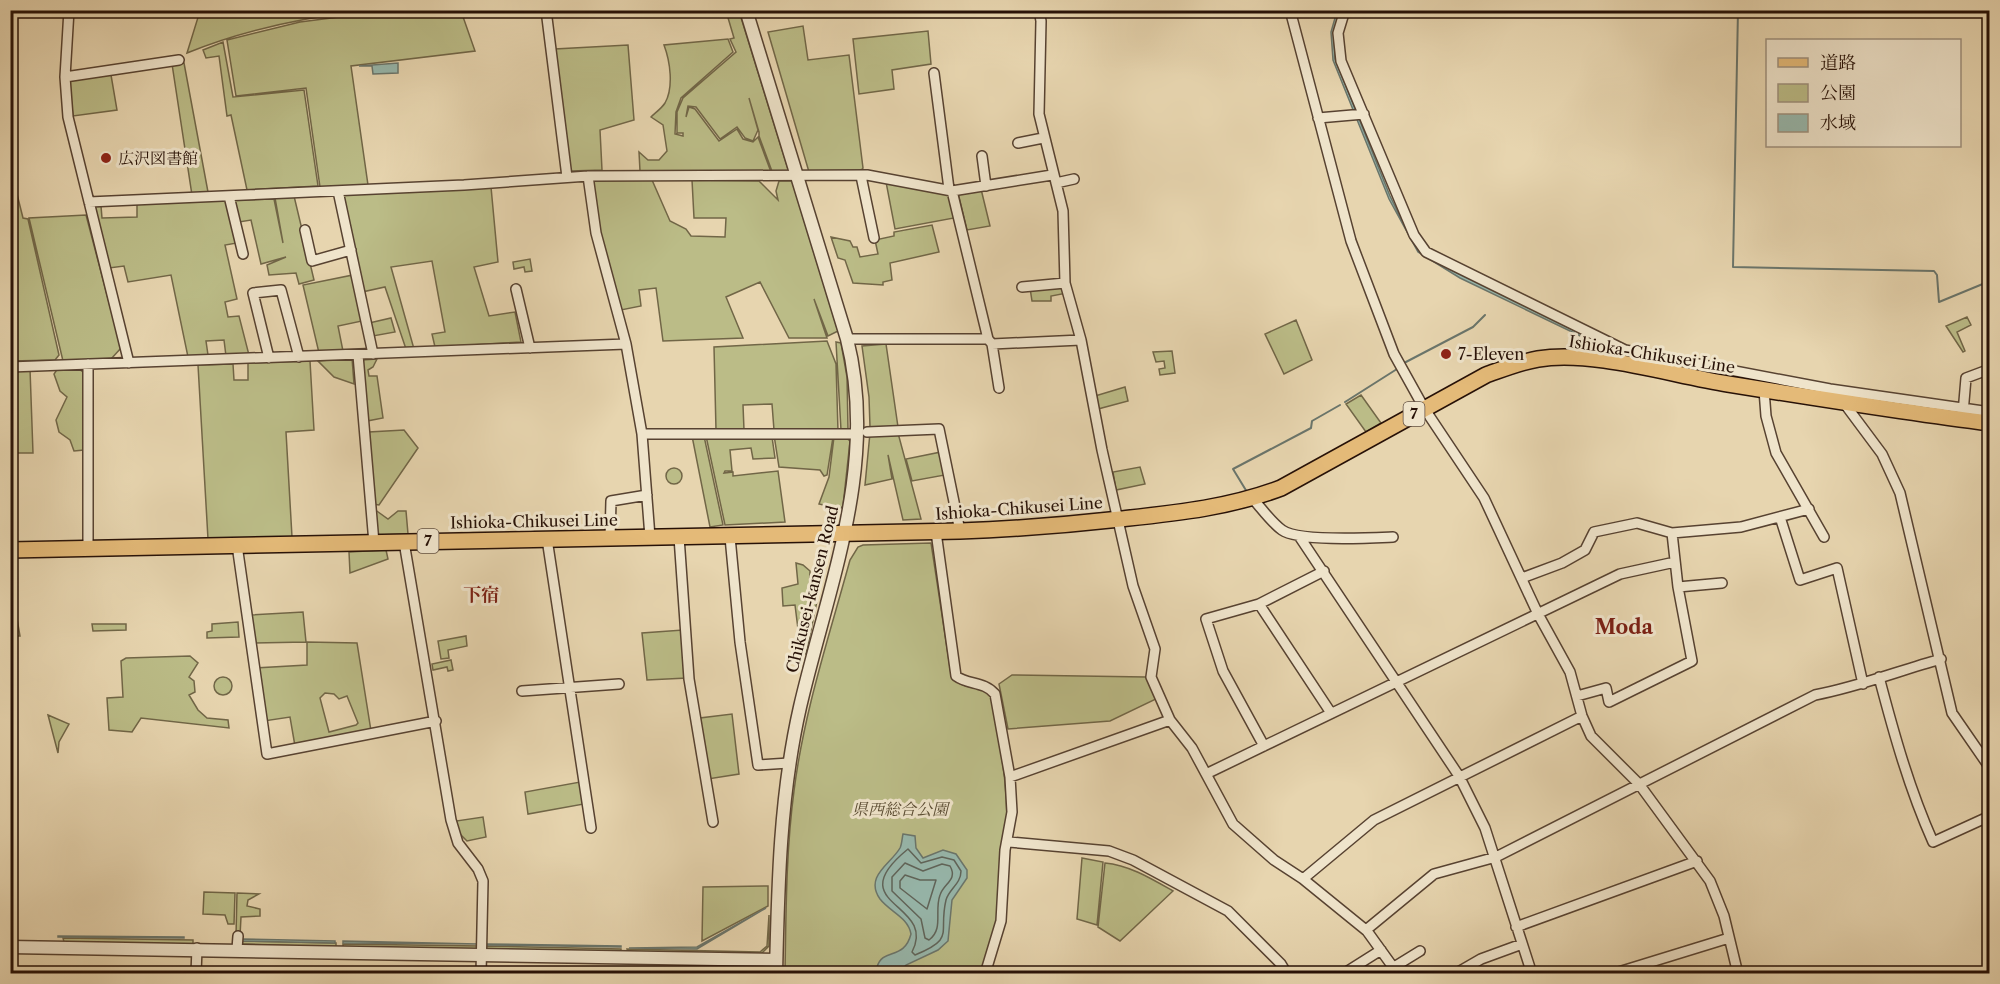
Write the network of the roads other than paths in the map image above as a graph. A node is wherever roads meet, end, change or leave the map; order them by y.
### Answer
1 (69, 10) edge
2 (546, 10) edge
3 (746, 10) edge
4 (1039, 10) edge
5 (1290, 10) edge
6 (1345, 10) edge
7 (179, 60) dead end
8 (934, 73) dead end
9 (65, 77) junction
10 (1364, 114) junction
11 (1318, 118) junction
12 (1043, 138) junction
13 (1018, 143) dead end
14 (982, 156) dead end
15 (588, 176) junction
16 (861, 176) junction
17 (567, 177) junction
18 (797, 177) junction
19 (1054, 179) junction
20 (1074, 179) dead end
21 (986, 186) junction
22 (951, 190) junction
23 (338, 191) junction
24 (229, 196) junction
25 (89, 202) junction
26 (304, 230) dead end
27 (874, 238) dead end
28 (351, 250) junction
29 (243, 254) dead end
30 (1065, 283) junction
31 (1022, 287) dead end
32 (516, 289) dead end
33 (847, 339) junction
34 (1081, 340) junction
35 (990, 341) junction
36 (626, 344) junction
37 (530, 348) junction
38 (373, 354) junction
39 (358, 355) junction
40 (299, 357) junction
41 (269, 358) junction
42 (129, 363) junction
43 (88, 364) junction
44 (10, 367) edge
45 (1989, 369) edge
46 (999, 388) dead end
47 (1764, 390) junction
48 (1829, 395) junction
49 (1844, 403) junction
50 (1424, 408) junction
51 (1989, 412) edge
52 (1963, 414) junction
53 (1989, 423) edge
54 (862, 433) junction
55 (642, 434) junction
56 (647, 495) junction
57 (1253, 499) junction
58 (1809, 509) junction
59 (1780, 517) junction
60 (1119, 519) junction
61 (960, 531) junction
62 (936, 532) junction
63 (1672, 533) junction
64 (846, 534) junction
65 (1299, 536) junction
66 (610, 537) junction
67 (650, 537) junction
68 (679, 537) junction
69 (730, 537) junction
70 (1393, 537) dead end
71 (1824, 537) dead end
72 (547, 539) junction
73 (404, 542) junction
74 (374, 543) junction
75 (237, 545) junction
76 (88, 548) junction
77 (10, 550) edge
78 (1676, 562) junction
79 (1324, 572) junction
80 (1522, 578) junction
81 (1722, 583) dead end
82 (1678, 587) junction
83 (1259, 604) junction
84 (1538, 614) junction
85 (1941, 659) junction
86 (1880, 676) junction
87 (1396, 682) junction
88 (619, 684) dead end
89 (1863, 684) junction
90 (570, 688) junction
91 (522, 691) dead end
92 (1577, 696) junction
93 (1331, 713) junction
94 (1582, 716) junction
95 (1170, 720) junction
96 (436, 721) junction
97 (1263, 746) junction
98 (789, 763) junction
99 (1989, 768) edge
100 (1206, 774) junction
101 (1459, 776) junction
102 (1010, 777) junction
103 (1639, 784) junction
104 (1989, 816) edge
105 (712, 822) dead end
106 (591, 828) dead end
107 (1009, 842) junction
108 (1496, 857) junction
109 (1697, 861) junction
110 (1303, 879) junction
111 (1516, 927) junction
112 (1366, 930) junction
113 (238, 936) dead end
114 (1729, 938) junction
115 (1522, 944) junction
116 (10, 947) edge
117 (197, 948) junction
118 (237, 949) junction
119 (1381, 950) junction
120 (1420, 951) dead end
121 (481, 955) junction
122 (777, 960) junction
123 (1396, 970) edge
124 (1461, 972) edge
125 (196, 974) edge
126 (481, 974) edge
127 (776, 974) edge
128 (985, 974) edge
129 (1287, 974) edge
130 (1343, 974) edge
131 (1532, 974) edge
132 (1612, 974) edge
133 (1738, 974) edge

1 - 9 street
2 - 17 street
3 - 18 street, Chikusei-kansen Road
4 - 12 street
5 - 11 street
6 - 10 street
7 - 9 street
8 - 22 street
9 - 25 street
10 - 11 street
10 - 48 street
11 - 50 street
12 - 13 street
12 - 19 street
14 - 21 street
15 - 17 street
15 - 18 street
15 - 36 street
16 - 18 street
16 - 22 street
16 - 27 street
17 - 23 street
18 - 33 street, Chikusei-kansen Road
19 - 20 street
19 - 21 street
19 - 30 street
21 - 22 street
22 - 35 street
23 - 24 street
23 - 28 street
24 - 25 street
24 - 29 street
25 - 42 street
26 - 28 street
28 - 38 street
30 - 31 street
30 - 34 street
32 - 37 street
33 - 35 street
33 - 54 street, Chikusei-kansen Road
34 - 35 street
34 - 60 street
35 - 46 street
36 - 37 street
36 - 55 street
37 - 38 street
38 - 39 street
39 - 40 street
39 - 74 street
40 - 41 street
40 - 41 street
41 - 42 street
42 - 43 street
43 - 44 street
43 - 76 street
45 - 52 street
47 - 48 main road, Ishioka-Chikusei Line / 7
47 - 50 main road, Ishioka-Chikusei Line / 7
47 - 58 street
48 - 49 main road, Ishioka-Chikusei Line / 7
48 - 52 street
49 - 52 main road, Ishioka-Chikusei Line / 7
49 - 85 street
50 - 57 main road, Ishioka-Chikusei Line / 7
50 - 80 street
51 - 52 street
52 - 53 main road, Ishioka-Chikusei Line / 7
54 - 55 street
54 - 61 street
54 - 64 street, Chikusei-kansen Road
55 - 56 street
56 - 66 street
56 - 67 street
57 - 60 main road, Ishioka-Chikusei Line / 7
57 - 65 street
58 - 59 street
58 - 71 street
59 - 63 street
59 - 89 street
60 - 61 main road, Ishioka-Chikusei Line / 7
60 - 95 street
61 - 62 main road, Ishioka-Chikusei Line / 7
62 - 64 main road, Ishioka-Chikusei Line / 7
62 - 102 street
63 - 78 street
63 - 80 street
64 - 69 main road, Ishioka-Chikusei Line / 7
64 - 98 street, Chikusei-kansen Road
65 - 70 street
65 - 79 street
66 - 67 main road, Ishioka-Chikusei Line / 7
66 - 72 main road, Ishioka-Chikusei Line / 7
67 - 68 main road, Ishioka-Chikusei Line / 7
68 - 69 main road, Ishioka-Chikusei Line / 7
68 - 105 street
69 - 98 street
72 - 73 main road, Ishioka-Chikusei Line / 7
72 - 90 street
73 - 74 main road, Ishioka-Chikusei Line / 7
73 - 96 street
74 - 75 main road, Ishioka-Chikusei Line / 7
75 - 76 main road, Ishioka-Chikusei Line / 7
75 - 96 street
76 - 77 main road, Ishioka-Chikusei Line / 7
78 - 82 street
78 - 84 street
79 - 83 street
79 - 87 street
80 - 84 street
81 - 82 street
82 - 92 street
83 - 93 street
83 - 97 street
84 - 87 street
84 - 92 street
85 - 86 street
85 - 99 street
86 - 89 street
86 - 104 street
87 - 93 street
87 - 101 street
88 - 90 street
89 - 103 street
90 - 91 street
90 - 106 street
92 - 94 street
93 - 97 street
94 - 101 street
94 - 103 street
95 - 100 street
95 - 102 street
96 - 121 street
97 - 100 street
98 - 122 street, Chikusei-kansen Road
100 - 110 street
101 - 108 street
101 - 110 street
102 - 107 street
103 - 108 street
103 - 109 street
107 - 128 street
107 - 129 street
108 - 111 street
108 - 112 street
109 - 111 street
109 - 114 street
110 - 112 street
111 - 115 street
112 - 119 street
113 - 118 street
114 - 132 street
114 - 133 street
115 - 124 street
115 - 131 street
116 - 117 street
117 - 118 street
117 - 125 street
118 - 121 street
119 - 123 street
119 - 130 street
120 - 123 street
121 - 122 street
121 - 126 street
122 - 127 street, Chikusei-kansen Road

